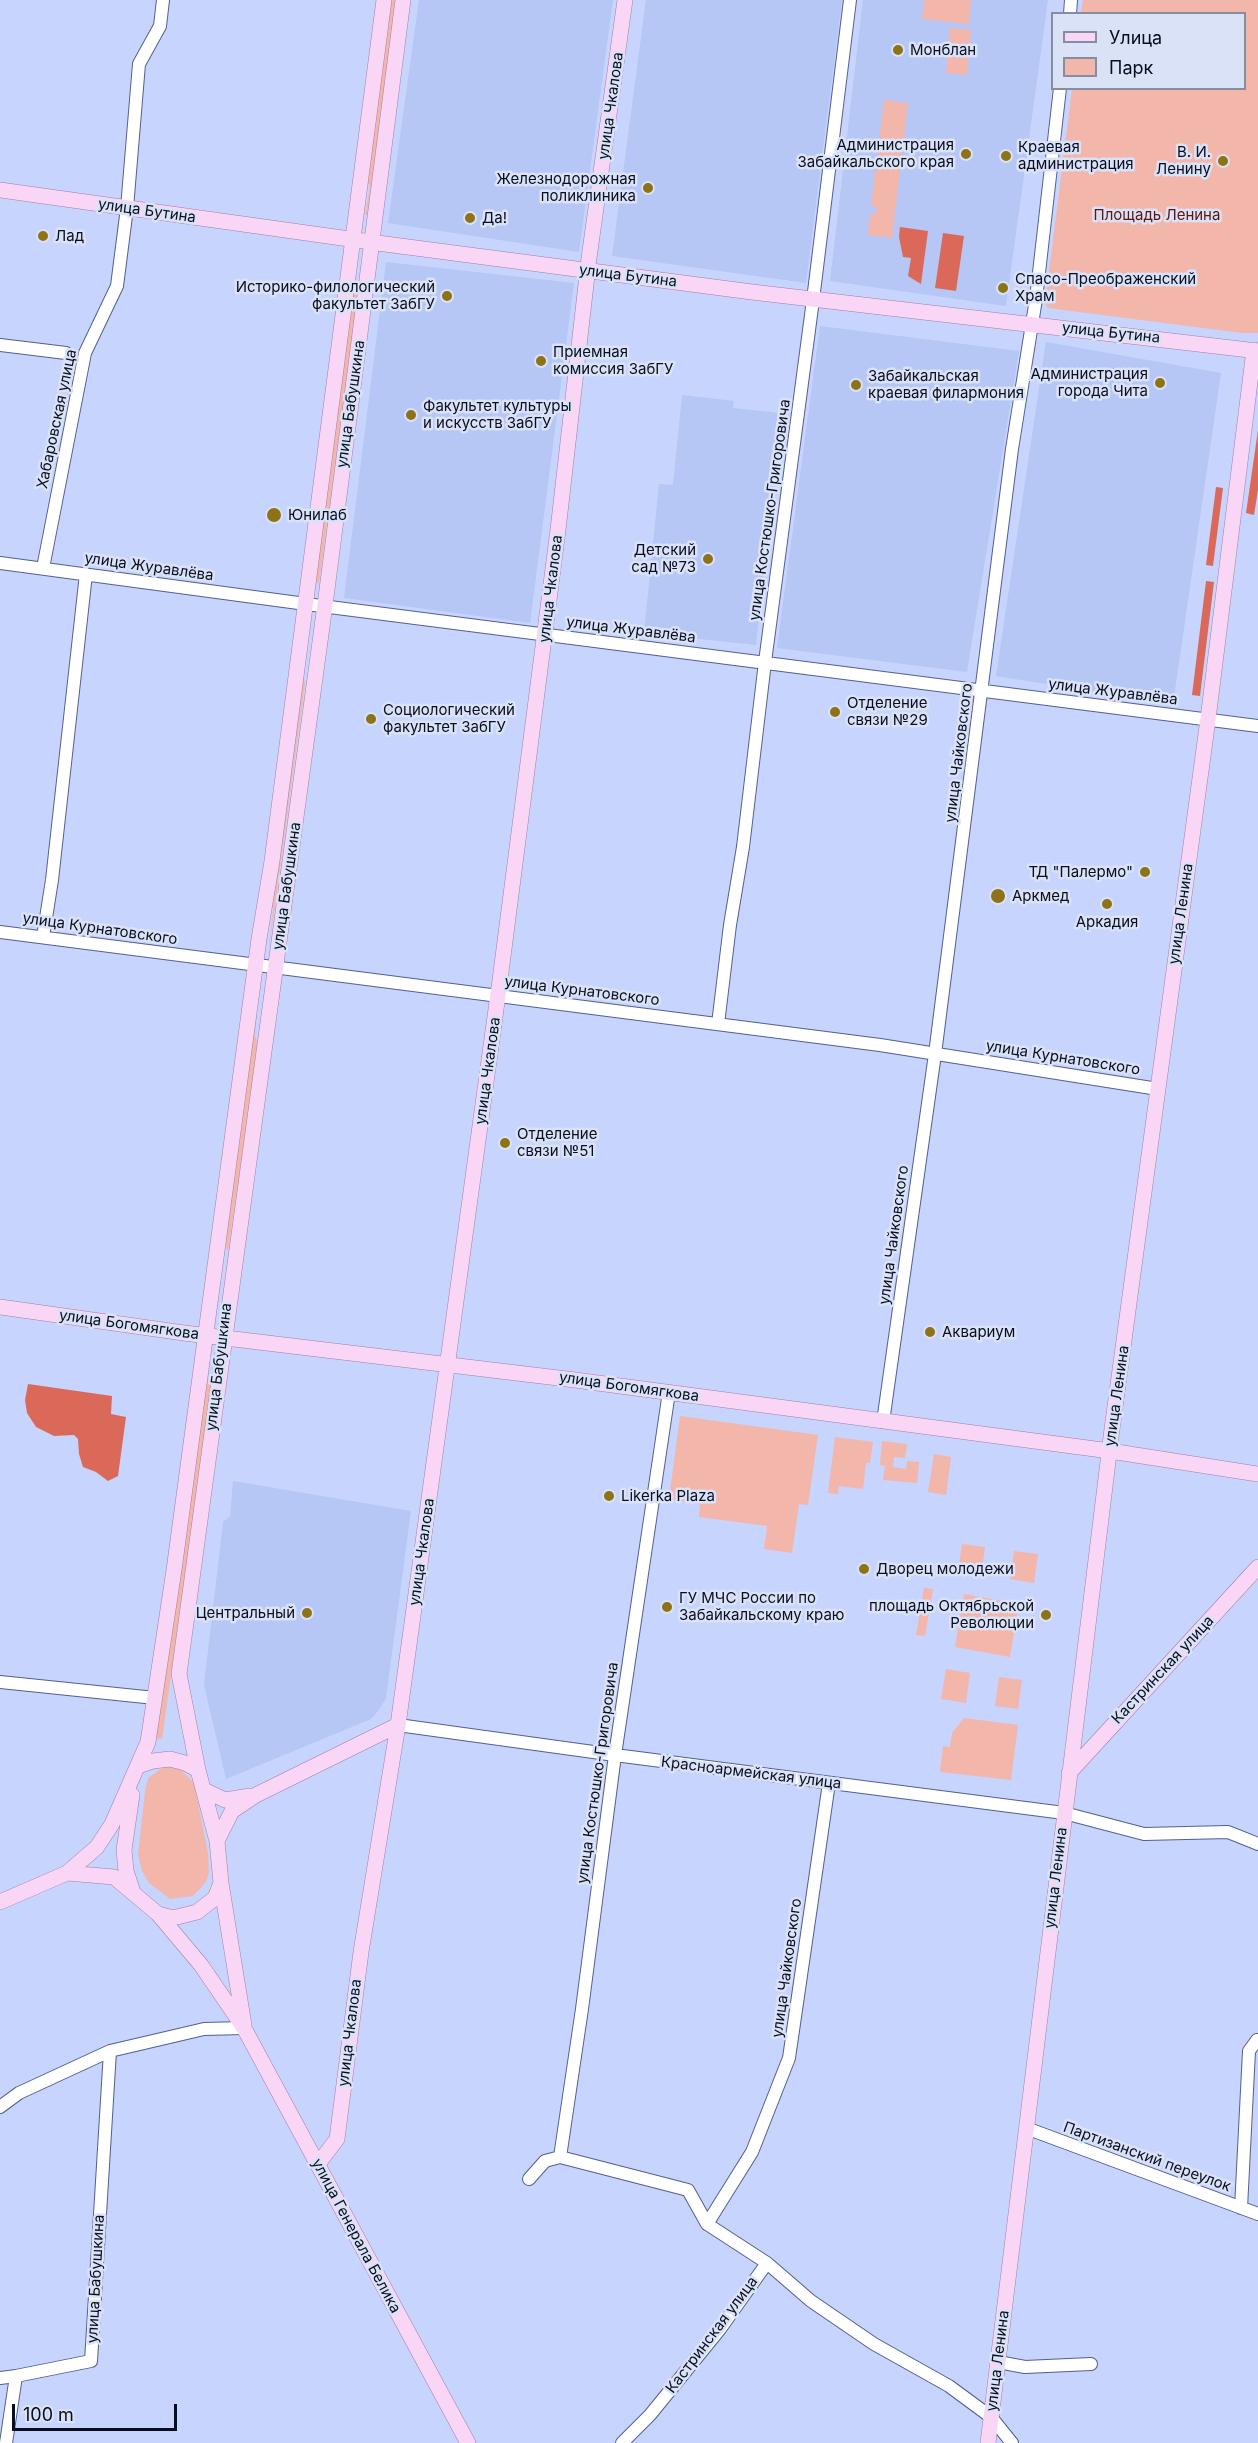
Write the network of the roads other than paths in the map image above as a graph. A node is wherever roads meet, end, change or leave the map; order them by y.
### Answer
1 (163, 0) edge
2 (384, 0) edge
3 (403, 0) edge
4 (625, 0) edge
5 (850, 0) edge
6 (1060, 90) edge
7 (0, 190) edge
8 (127, 208) junction
9 (352, 239) junction
10 (372, 242) junction
11 (588, 271) junction
12 (813, 300) junction
13 (1030, 324) junction
14 (0, 345) edge
15 (1256, 351) edge
16 (66, 353) dead end
17 (0, 563) edge
18 (43, 568) junction
19 (86, 574) junction
20 (306, 604) junction
21 (325, 605) junction
22 (545, 634) junction
23 (765, 662) junction
24 (982, 690) junction
25 (1208, 719) junction
26 (1258, 726) edge
27 (0, 932) edge
28 (43, 937) junction
29 (256, 965) junction
30 (275, 968) junction
31 (498, 996) junction
32 (718, 1024) junction
33 (935, 1054) junction
34 (1158, 1089) junction
35 (0, 1307) edge
36 (205, 1335) junction
37 (223, 1338) junction
38 (447, 1364) junction
39 (669, 1392) junction
40 (883, 1422) junction
41 (1110, 1452) junction
42 (1258, 1474) edge
43 (1258, 1567) edge
44 (0, 1682) edge
45 (154, 1698) junction
46 (398, 1725) junction
47 (615, 1755) junction
48 (138, 1766) junction
49 (198, 1770) junction
50 (1069, 1773) junction
51 (829, 1783) junction
52 (204, 1790) junction
53 (256, 1795) junction
54 (1064, 1813) junction
55 (217, 1841) junction
56 (1258, 1844) edge
57 (67, 1873) junction
58 (221, 1883) junction
59 (133, 1892) junction
60 (0, 1902) edge
61 (158, 1914) junction
62 (244, 2028) junction
63 (1257, 2040) edge
64 (110, 2051) junction
65 (0, 2107) edge
66 (1026, 2128) junction
67 (560, 2157) junction
68 (318, 2164) junction
69 (529, 2179) dead end
70 (1241, 2208) junction
71 (1258, 2214) edge
72 (707, 2224) junction
73 (767, 2263) junction
74 (998, 2362) junction
75 (1091, 2364) dead end
76 (16, 2376) junction
77 (0, 2378) edge
78 (991, 2417) junction
79 (5, 2420) edge
80 (6, 2443) edge
81 (468, 2443) edge
82 (622, 2443) edge
83 (988, 2443) edge
84 (1012, 2443) edge

1 - 8 street, Хабаровская улица
2 - 9 main road, улица Бабушкина
3 - 10 main road, улица Бабушкина
4 - 11 main road, улица Чкалова
5 - 12 street, улица Костюшко-Григоровича
6 - 13 street, улица Чайковского
7 - 8 main road, улица Бутина
8 - 9 main road, улица Бутина
8 - 18 street, Хабаровская улица
9 - 10 main road, улица Бутина
9 - 20 main road, улица Бабушкина
10 - 11 main road, улица Бутина
10 - 21 main road, улица Бабушкина
11 - 12 main road, улица Бутина
11 - 22 main road, улица Чкалова
12 - 13 main road, улица Бутина
12 - 23 street, улица Костюшко-Григоровича
13 - 15 main road, улица Бутина
13 - 24 street, улица Чайковского
14 - 16 street
15 - 25 main road, улица Ленина
17 - 18 street, улица Журавлёва
18 - 19 street, улица Журавлёва
19 - 20 street, улица Журавлёва
19 - 28 street
20 - 21 street, улица Журавлёва
20 - 29 main road, улица Бабушкина
21 - 22 street, улица Журавлёва
21 - 30 main road, улица Бабушкина
22 - 23 street, улица Журавлёва
22 - 31 main road, улица Чкалова
23 - 24 street, улица Журавлёва
23 - 32 street, улица Костюшко-Григоровича
24 - 25 street, улица Журавлёва
24 - 33 street, улица Чайковского
25 - 26 street, улица Журавлёва
25 - 34 main road, улица Ленина
27 - 28 street, улица Курнатовского
28 - 29 street, улица Курнатовского
29 - 30 street, улица Курнатовского
29 - 36 main road, улица Бабушкина
30 - 31 street, улица Курнатовского
30 - 37 main road, улица Бабушкина
31 - 32 street, улица Курнатовского
31 - 38 main road, улица Чкалова
32 - 33 street, улица Курнатовского
33 - 34 street, улица Курнатовского
33 - 40 street, улица Чайковского
34 - 41 main road, улица Ленина
35 - 36 main road, улица Богомягкова
36 - 37 main road, улица Богомягкова
36 - 45 main road, улица Бабушкина
37 - 38 main road, улица Богомягкова
37 - 49 main road, улица Бабушкина
38 - 39 main road, улица Богомягкова
38 - 46 main road, улица Чкалова
39 - 40 main road, улица Богомягкова
39 - 47 street, улица Костюшко-Григоровича
40 - 41 main road, улица Богомягкова
41 - 42 main road, улица Богомягкова
41 - 50 main road, улица Ленина
43 - 50 main road, Кастринская улица
44 - 45 street
45 - 48 main road, улица Бабушкина
46 - 47 street, Красноармейская улица
46 - 53 main road
46 - 68 main road, улица Чкалова
47 - 51 street, Красноармейская улица
47 - 67 street, улица Костюшко-Григоровича
48 - 49 main road
48 - 57 main road
48 - 59 main road
49 - 52 main road, улица Бабушкина
50 - 54 main road, улица Ленина
51 - 54 street, Красноармейская улица
51 - 72 street, улица Чайковского
52 - 53 main road
52 - 55 main road, улица Бабушкина
53 - 55 main road
54 - 56 street, Красноармейская улица
54 - 66 main road, улица Ленина
55 - 58 main road, улица Бабушкина
57 - 59 main road
57 - 60 main road
58 - 61 main road
58 - 62 main road, улица Бабушкина
59 - 61 main road
61 - 62 main road
62 - 64 street
62 - 68 main road, улица Генерала Белика
63 - 70 street
64 - 65 street
64 - 76 street, улица Бабушкина
66 - 70 street, Партизанский переулок
66 - 74 main road, улица Ленина
67 - 69 street
67 - 72 street
68 - 81 main road, улица Генерала Белика
70 - 71 street, Партизанский переулок
72 - 73 street, Кастринская улица
73 - 78 street
73 - 82 street, Кастринская улица
74 - 75 street
74 - 78 main road, улица Ленина
76 - 77 street
76 - 79 street
78 - 83 main road, улица Ленина
78 - 84 street
79 - 80 street

